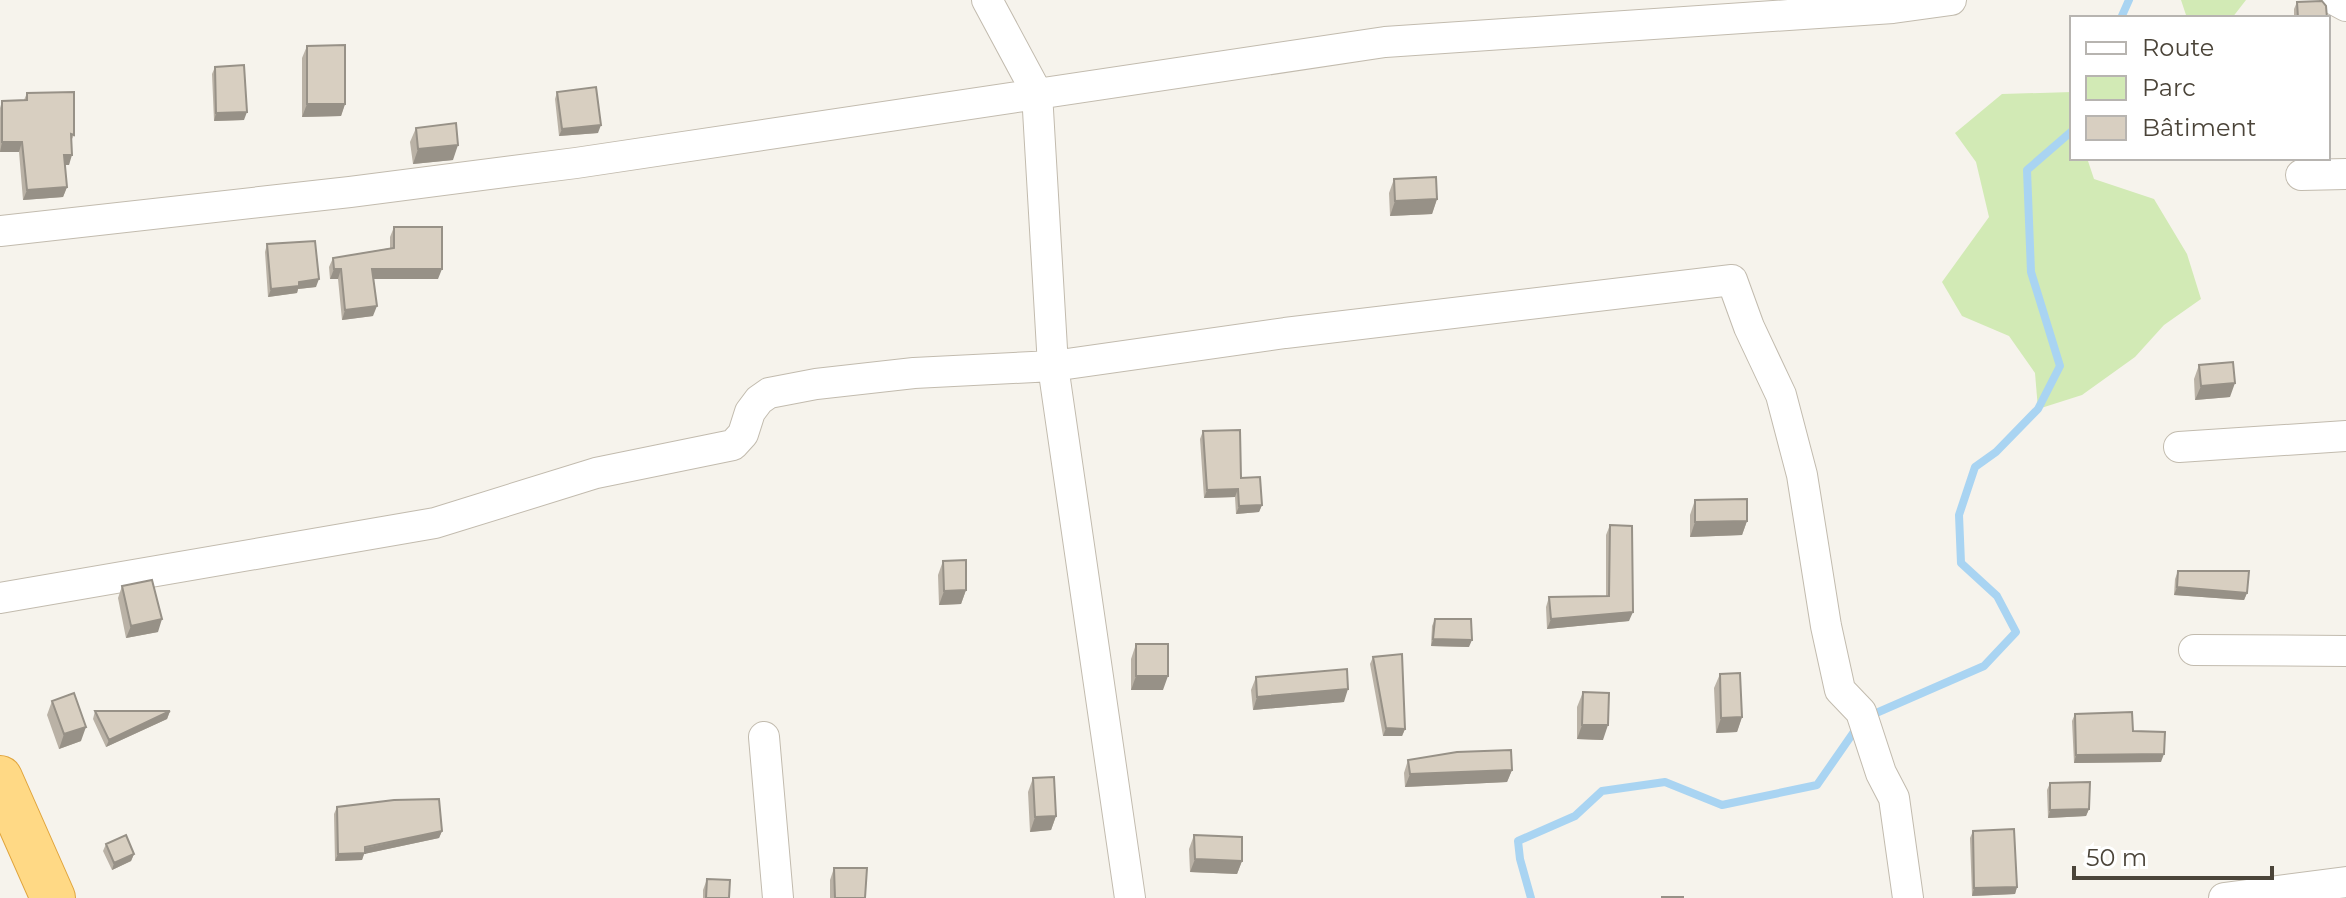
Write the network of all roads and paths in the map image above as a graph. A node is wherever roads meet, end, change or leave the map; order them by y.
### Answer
1 (987, 0) edge
2 (1951, 0) edge
3 (2335, 0) edge
4 (2346, 6) edge
5 (1037, 93) junction
6 (2346, 174) edge
7 (2301, 175) dead end
8 (0, 231) edge
9 (1053, 366) junction
10 (2346, 436) edge
11 (2179, 447) dead end
12 (0, 598) edge
13 (2194, 650) dead end
14 (2346, 651) edge
15 (764, 737) dead end
16 (0, 778) edge
17 (2346, 882) edge
18 (53, 898) edge
19 (778, 898) edge
20 (1130, 898) edge
21 (1908, 898) edge
22 (2224, 898) edge

1 - 5 street
2 - 5 street
3 - 4 street
5 - 8 street
5 - 9 street
6 - 7 street
9 - 12 street
9 - 20 street
9 - 21 street
10 - 11 street
13 - 14 street
15 - 19 street
16 - 18 highway
17 - 22 street

